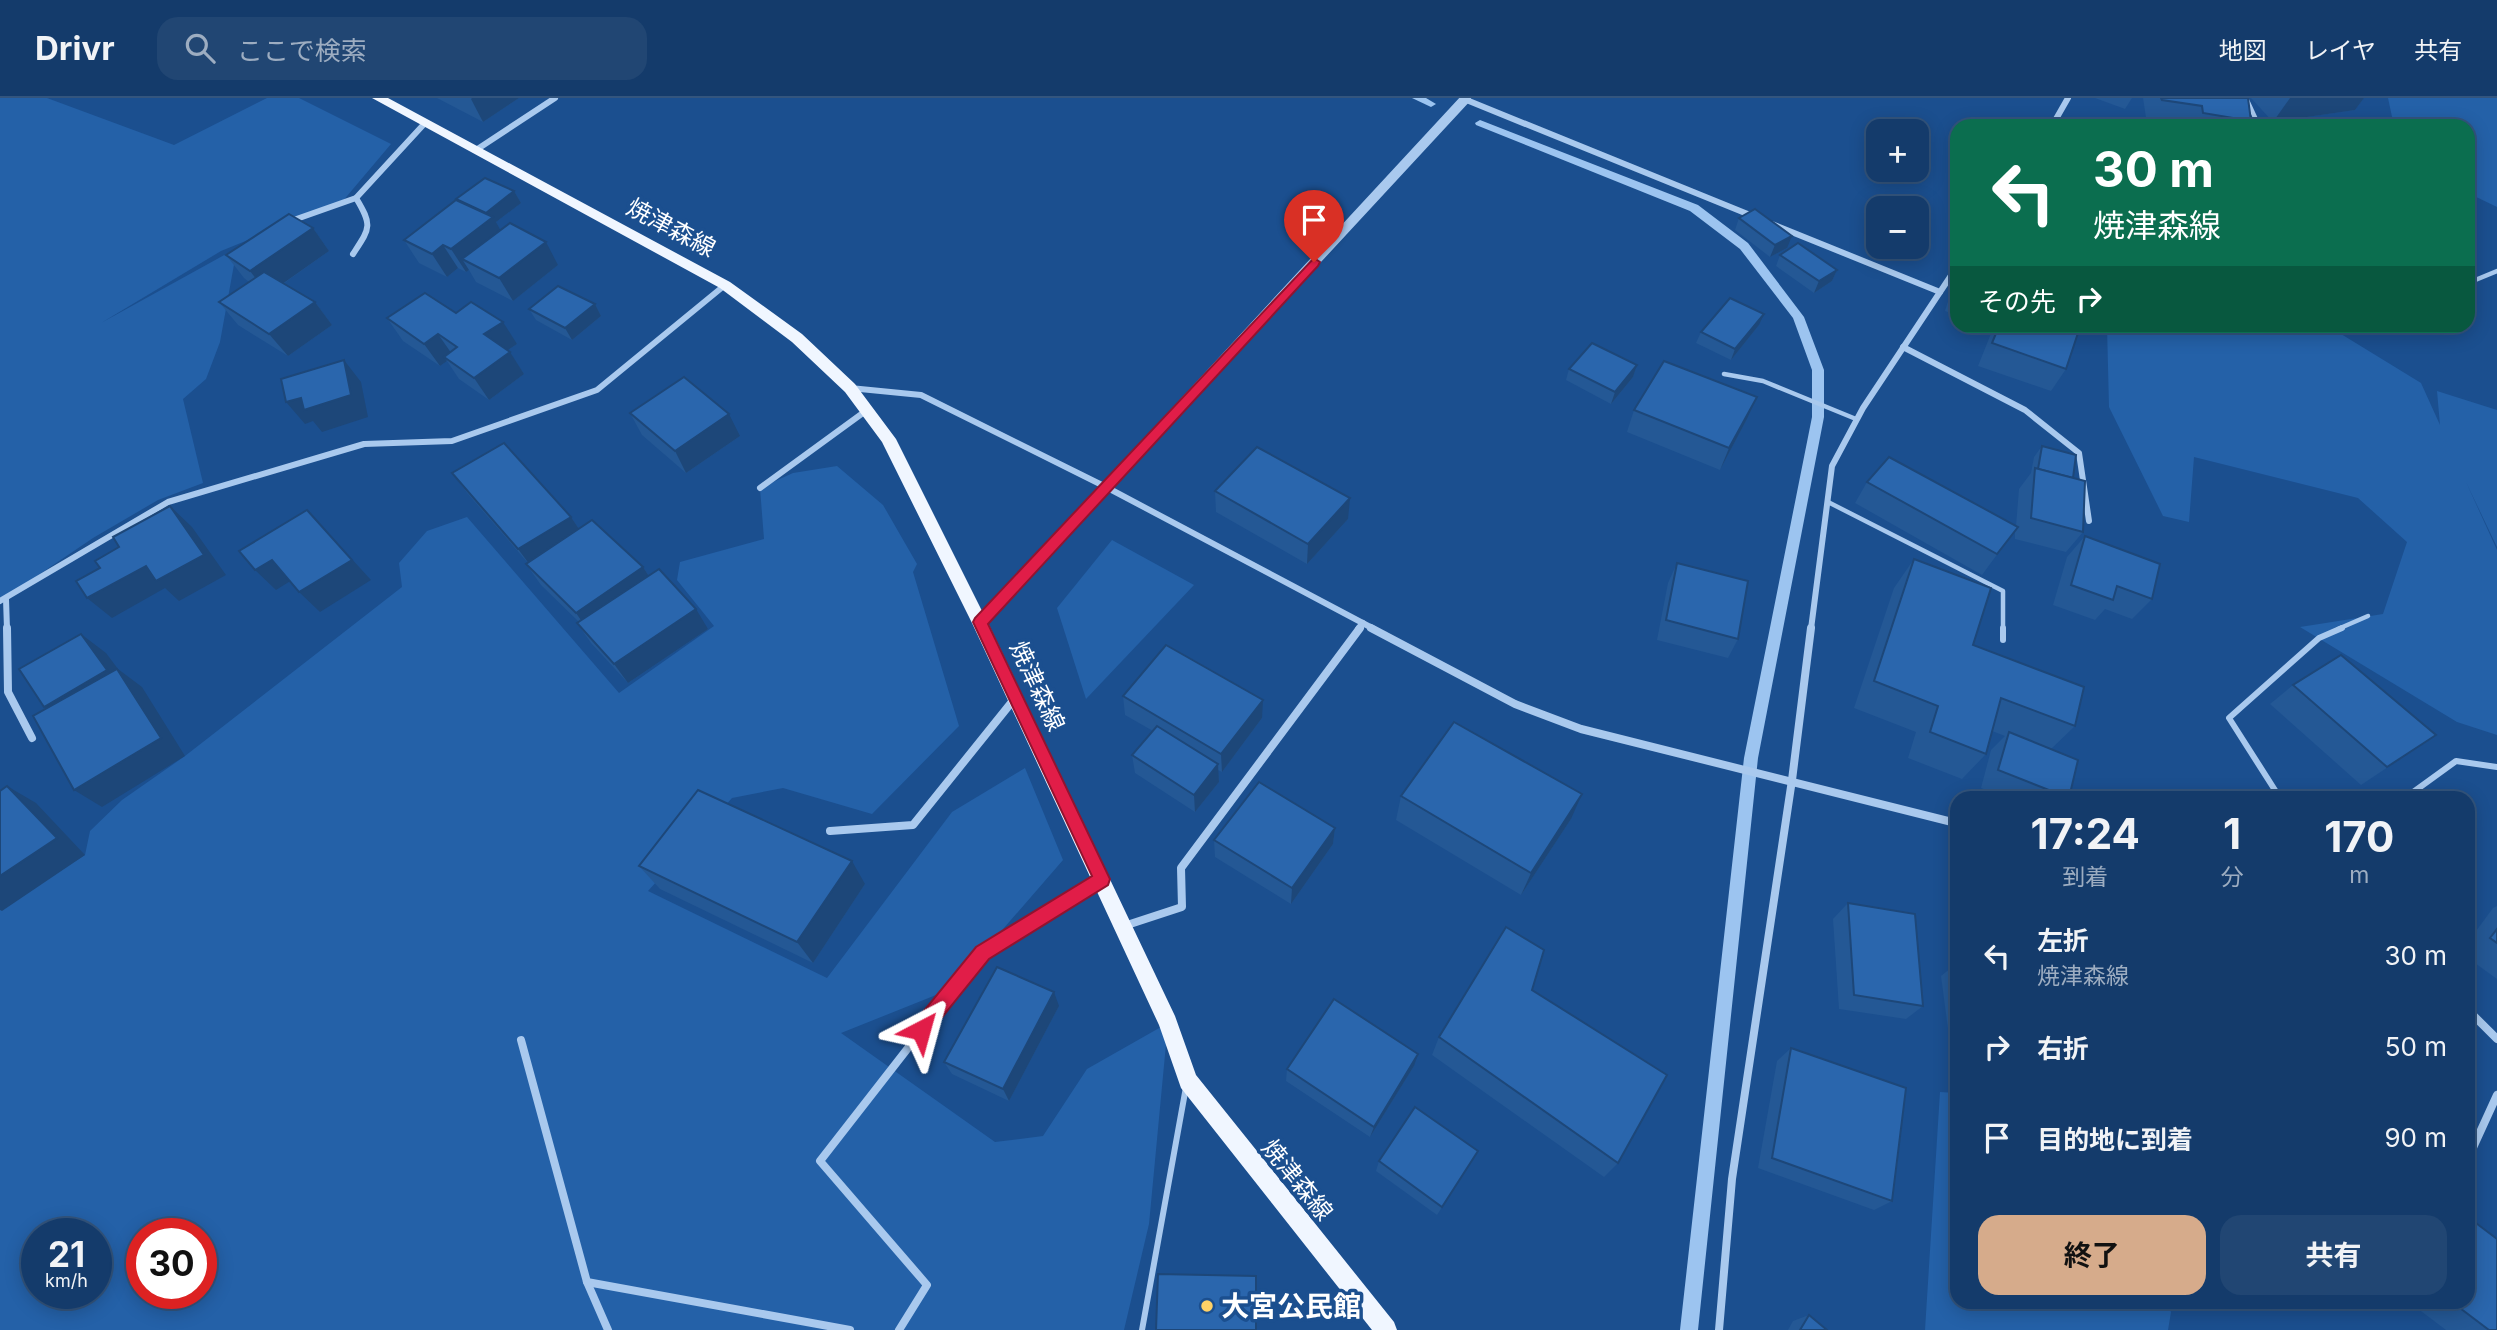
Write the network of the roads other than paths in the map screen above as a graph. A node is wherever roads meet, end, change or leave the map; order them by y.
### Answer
1 (378, 98) edge
2 (555, 98) edge
3 (1464, 98) edge
4 (2068, 98) edge
5 (2246, 98) edge
6 (2056, 119) edge
7 (2256, 119) edge
8 (425, 123) junction
9 (477, 150) junction
10 (356, 198) junction
11 (283, 225) edge
12 (353, 254) dead end
13 (2497, 271) edge
14 (1950, 277) edge
15 (2475, 280) edge
16 (725, 285) junction
17 (1940, 292) junction
18 (1903, 347) junction
19 (1724, 374) dead end
20 (850, 388) junction
21 (867, 410) junction
22 (1856, 419) junction
23 (1106, 487) junction
24 (760, 488) dead end
25 (1828, 502) junction
26 (2089, 521) dead end
27 (3, 600) edge
28 (2368, 616) dead end
29 (980, 622) junction
30 (1363, 623) junction
31 (2003, 640) dead end
32 (1016, 698) junction
33 (33, 738) edge
34 (2497, 767) edge
35 (1792, 780) junction
36 (2276, 791) edge
37 (2414, 791) edge
38 (1950, 821) edge
39 (830, 831) dead end
40 (1102, 879) junction
41 (1123, 926) junction
42 (2475, 1017) edge
43 (2497, 1039) edge
44 (521, 1040) dead end
45 (1188, 1081) junction
46 (2497, 1096) edge
47 (2475, 1143) edge
48 (587, 1282) junction
49 (608, 1330) edge
50 (850, 1330) edge
51 (899, 1330) edge
52 (1142, 1330) edge
53 (1386, 1330) edge
54 (1719, 1330) edge

1 - 8 main road, 焼津森線
2 - 9 street
3 - 17 street
3 - 23 street
4 - 6 street
5 - 7 lane
8 - 9 main road, 焼津森線
8 - 10 street
9 - 16 main road, 焼津森線
10 - 11 street
10 - 12 street
13 - 15 lane
14 - 17 street
16 - 20 main road, 焼津森線
16 - 27 street
17 - 18 street
18 - 22 street
18 - 26 street
19 - 22 lane
20 - 21 main road, 焼津森線
20 - 23 street
21 - 24 street
21 - 29 main road, 焼津森線
22 - 25 street
23 - 29 street
23 - 30 street
25 - 31 lane
25 - 35 street
27 - 33 street
28 - 36 lane
29 - 32 main road, 焼津森線
30 - 35 street
30 - 41 street
32 - 39 street
32 - 40 main road, 焼津森線
34 - 37 lane
35 - 38 street
35 - 54 street
40 - 41 main road, 焼津森線
40 - 51 street
41 - 45 main road, 焼津森線
42 - 43 street
44 - 48 street
45 - 52 lane
45 - 53 main road, 焼津森線
46 - 47 street
48 - 49 street
48 - 50 street

